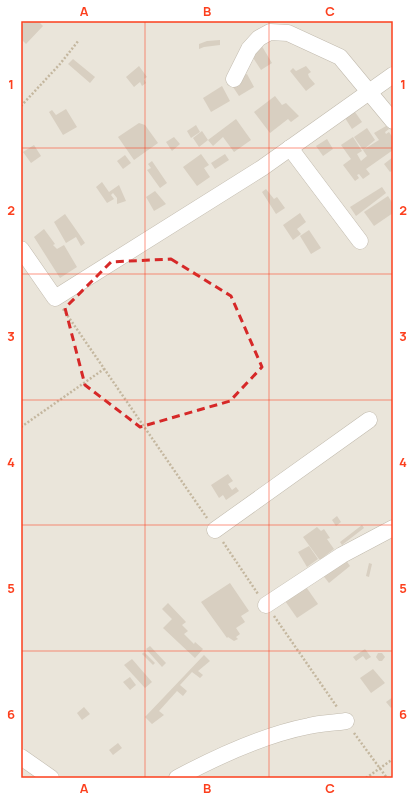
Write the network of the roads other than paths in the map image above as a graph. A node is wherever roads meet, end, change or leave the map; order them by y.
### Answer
1 (393, 75) edge
2 (234, 79) dead end
3 (370, 93) junction
4 (393, 121) edge
5 (290, 148) junction
6 (360, 241) dead end
7 (21, 249) edge
8 (370, 420) dead end
9 (393, 528) edge
10 (215, 530) dead end
11 (266, 605) dead end
12 (346, 721) dead end
13 (21, 757) edge
14 (51, 778) edge
15 (177, 778) edge

1 - 3 street
2 - 3 street
3 - 4 street
3 - 5 street
5 - 6 street
5 - 7 street
8 - 10 street
9 - 11 street
12 - 15 street
13 - 14 street

